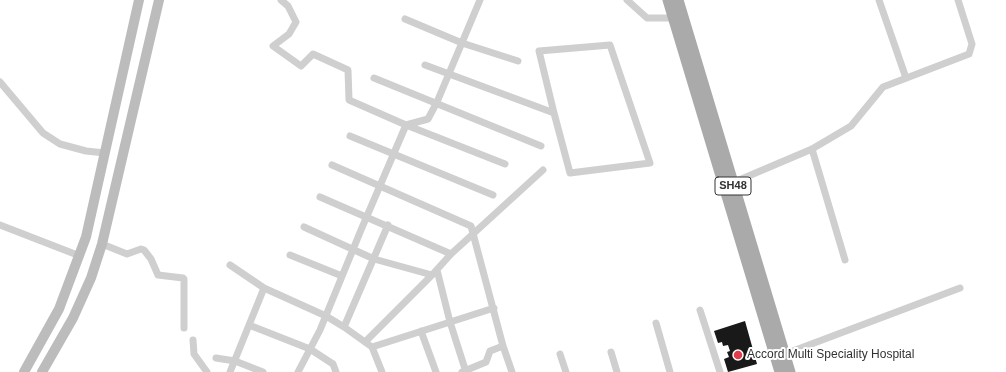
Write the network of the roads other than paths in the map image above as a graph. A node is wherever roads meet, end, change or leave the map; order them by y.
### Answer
1 (139, 0) edge
2 (159, 0) edge
3 (282, 0) edge
4 (627, 0) edge
5 (668, 0) edge
6 (678, 0) edge
7 (879, 0) edge
8 (958, 0) edge
9 (478, 1) edge
10 (674, 18) junction
11 (405, 19) dead end
12 (462, 43) junction
13 (518, 61) dead end
14 (425, 65) dead end
15 (449, 75) junction
16 (374, 78) dead end
17 (906, 78) junction
18 (0, 82) edge
19 (437, 102) junction
20 (554, 113) junction
21 (406, 125) junction
22 (350, 136) dead end
23 (541, 146) dead end
24 (812, 149) junction
25 (105, 153) junction
26 (393, 155) junction
27 (505, 164) dead end
28 (332, 165) dead end
29 (543, 170) dead end
30 (732, 183) junction
31 (380, 185) junction
32 (493, 195) dead end
33 (320, 197) dead end
34 (367, 216) junction
35 (0, 225) edge
36 (388, 225) junction
37 (304, 228) dead end
38 (474, 234) junction
39 (102, 244) junction
40 (353, 249) junction
41 (451, 254) junction
42 (290, 255) dead end
43 (80, 256) junction
44 (374, 259) junction
45 (845, 260) dead end
46 (230, 265) dead end
47 (435, 272) junction
48 (342, 276) junction
49 (264, 288) junction
50 (960, 288) dead end
51 (494, 308) junction
52 (700, 310) dead end
53 (326, 316) junction
54 (450, 322) junction
55 (656, 323) dead end
56 (249, 325) junction
57 (344, 327) junction
58 (184, 328) dead end
59 (421, 331) junction
60 (193, 340) dead end
61 (366, 342) junction
62 (504, 346) junction
63 (372, 347) junction
64 (310, 349) junction
65 (611, 352) dead end
66 (560, 354) dead end
67 (784, 354) junction
68 (216, 358) dead end
69 (235, 361) junction
70 (333, 364) junction
71 (465, 371) edge
72 (24, 372) edge
73 (42, 372) edge
74 (207, 372) edge
75 (230, 372) edge
76 (263, 372) edge
77 (298, 372) edge
78 (329, 372) edge
79 (336, 372) edge
80 (382, 372) edge
81 (436, 372) edge
82 (512, 372) edge
83 (566, 372) edge
84 (617, 372) edge
85 (670, 372) edge
86 (720, 372) edge
87 (780, 372) edge
88 (790, 372) edge

1 - 25 main road
2 - 39 main road
3 - 21 street
4 - 10 street
5 - 10 main road, SH48
6 - 30 main road, SH48
7 - 17 street
8 - 17 street
9 - 12 street
10 - 87 main road, SH48
11 - 12 street
12 - 13 street
12 - 15 street
14 - 15 street
15 - 19 street
15 - 20 street
16 - 19 street
17 - 24 street
18 - 25 street
19 - 21 street
19 - 23 street
20 - 20 street
21 - 26 street
21 - 27 street
22 - 26 street
24 - 30 street
24 - 45 street
25 - 43 main road
26 - 31 street
26 - 32 street
28 - 31 street
29 - 38 street
30 - 67 main road, SH48
31 - 34 street
31 - 38 street
33 - 34 street
34 - 36 street
34 - 40 street
35 - 43 street
36 - 41 street
36 - 44 street
37 - 40 street
38 - 41 street
38 - 51 street
39 - 58 street
39 - 73 main road
40 - 44 street
40 - 48 street
41 - 47 street
42 - 48 street
43 - 72 main road
44 - 47 street
44 - 57 street
46 - 49 street
47 - 54 street
47 - 61 street
48 - 53 street
49 - 53 street
49 - 56 street
50 - 67 street
51 - 54 street
51 - 62 street
52 - 86 street
53 - 57 street
53 - 64 street
54 - 59 street
54 - 71 street
55 - 85 street
56 - 64 street
56 - 69 street
57 - 61 street
59 - 63 street
59 - 81 street
60 - 74 street
61 - 63 street
62 - 71 street
62 - 82 street
63 - 80 street
64 - 70 street
64 - 77 street
65 - 84 street
66 - 83 street
67 - 88 main road, SH48
68 - 69 street
69 - 75 street
69 - 76 street
70 - 78 street
70 - 79 street

